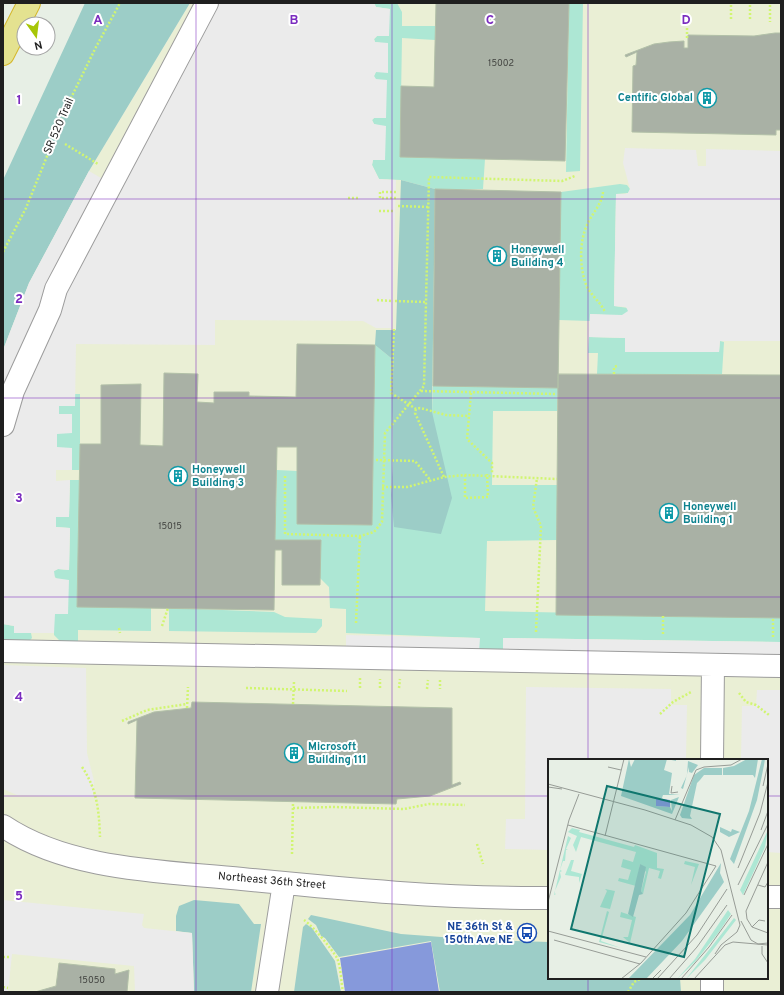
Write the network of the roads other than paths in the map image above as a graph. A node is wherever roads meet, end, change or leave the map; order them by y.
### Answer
1 (29, 3) edge
2 (43, 3) edge
3 (207, 3) edge
4 (34, 16) edge
5 (16, 43) edge
6 (3, 54) edge
7 (3, 63) edge
8 (3, 425) edge
9 (3, 651) edge
10 (713, 665) junction
11 (781, 666) edge
12 (712, 759) edge
13 (3, 826) edge
14 (284, 883) junction
15 (768, 897) edge
16 (781, 897) edge
17 (548, 898) edge
18 (712, 979) edge
19 (267, 992) edge
20 (712, 992) edge

1 - 6 highway
2 - 4 highway
3 - 8 street
5 - 7 highway
9 - 10 street
10 - 11 street
10 - 12 street
13 - 14 street, Northeast 36th Street
14 - 17 street, Northeast 36th Street
14 - 19 street
15 - 16 street
18 - 20 street

